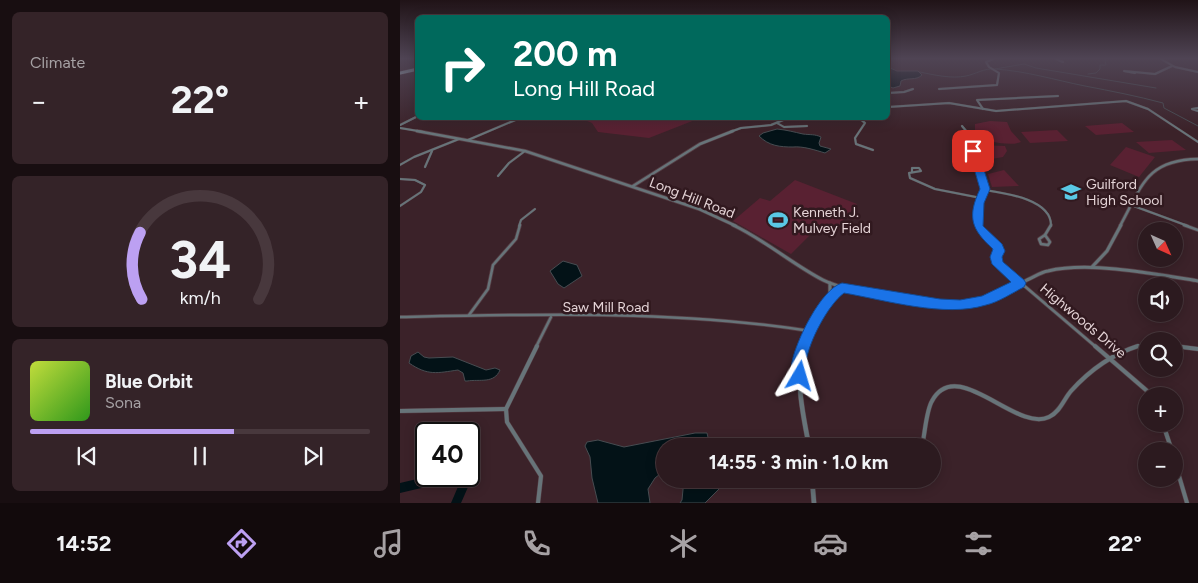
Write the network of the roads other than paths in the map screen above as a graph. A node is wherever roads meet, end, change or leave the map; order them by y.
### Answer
1 (998, 82) edge
2 (913, 89) dead end
3 (939, 89) dead end
4 (890, 93) edge
5 (1058, 96) dead end
6 (890, 107) edge
7 (983, 109) junction
8 (415, 118) edge
9 (515, 120) edge
10 (784, 120) edge
11 (861, 120) edge
12 (778, 123) junction
13 (400, 126) edge
14 (807, 126) dead end
15 (962, 126) dead end
16 (460, 138) junction
17 (468, 140) junction
18 (1198, 142) edge
19 (432, 150) junction
20 (873, 150) dead end
21 (525, 151) junction
22 (1198, 159) edge
23 (400, 165) edge
24 (425, 167) dead end
25 (912, 172) dead end
26 (498, 176) dead end
27 (400, 179) edge
28 (632, 186) junction
29 (985, 190) junction
30 (980, 198) junction
31 (1131, 204) junction
32 (400, 206) edge
33 (535, 210) dead end
34 (1198, 230) edge
35 (1045, 235) junction
36 (1092, 267) junction
37 (1198, 280) edge
38 (830, 283) junction
39 (1020, 283) junction
40 (842, 288) junction
41 (830, 296) junction
42 (469, 315) junction
43 (400, 317) edge
44 (551, 317) junction
45 (810, 331) junction
46 (1138, 345) edge
47 (1183, 347) edge
48 (1198, 349) edge
49 (1110, 358) junction
50 (1143, 387) edge
51 (506, 410) junction
52 (400, 411) edge
53 (808, 438) edge
54 (924, 438) edge
55 (1182, 487) edge
56 (813, 488) edge
57 (538, 503) edge
58 (814, 503) edge
59 (1187, 503) edge

1 - 3 street
2 - 4 street
5 - 7 street
6 - 7 street
7 - 18 street
8 - 13 street
9 - 17 street
10 - 12 street
11 - 20 street
12 - 14 street
12 - 28 street
13 - 16 street, Long Hill Road
15 - 29 street
16 - 17 street, Long Hill Road
16 - 19 street
17 - 21 street, Long Hill Road
19 - 23 street
19 - 24 street
21 - 26 street
21 - 28 street, Long Hill Road
22 - 31 street
25 - 30 street
27 - 32 street
28 - 38 street, Long Hill Road
29 - 30 street
29 - 35 street
30 - 39 street, Highwoods Drive
31 - 34 street
31 - 36 street
33 - 42 street
35 - 35 street
36 - 37 street, Long Hill Road
36 - 39 street, Long Hill Road
38 - 40 street, Long Hill Road
38 - 41 street
39 - 40 street, Long Hill Road
39 - 49 street, Highwoods Drive
40 - 41 street
41 - 45 street
42 - 43 street, Saw Mill Road
42 - 44 street, Saw Mill Road
44 - 45 street, Saw Mill Road
44 - 51 street
45 - 53 street
46 - 49 street
47 - 48 street
49 - 50 street, Highwoods Drive
49 - 54 street
51 - 52 street
51 - 57 street
55 - 59 street
56 - 58 street

